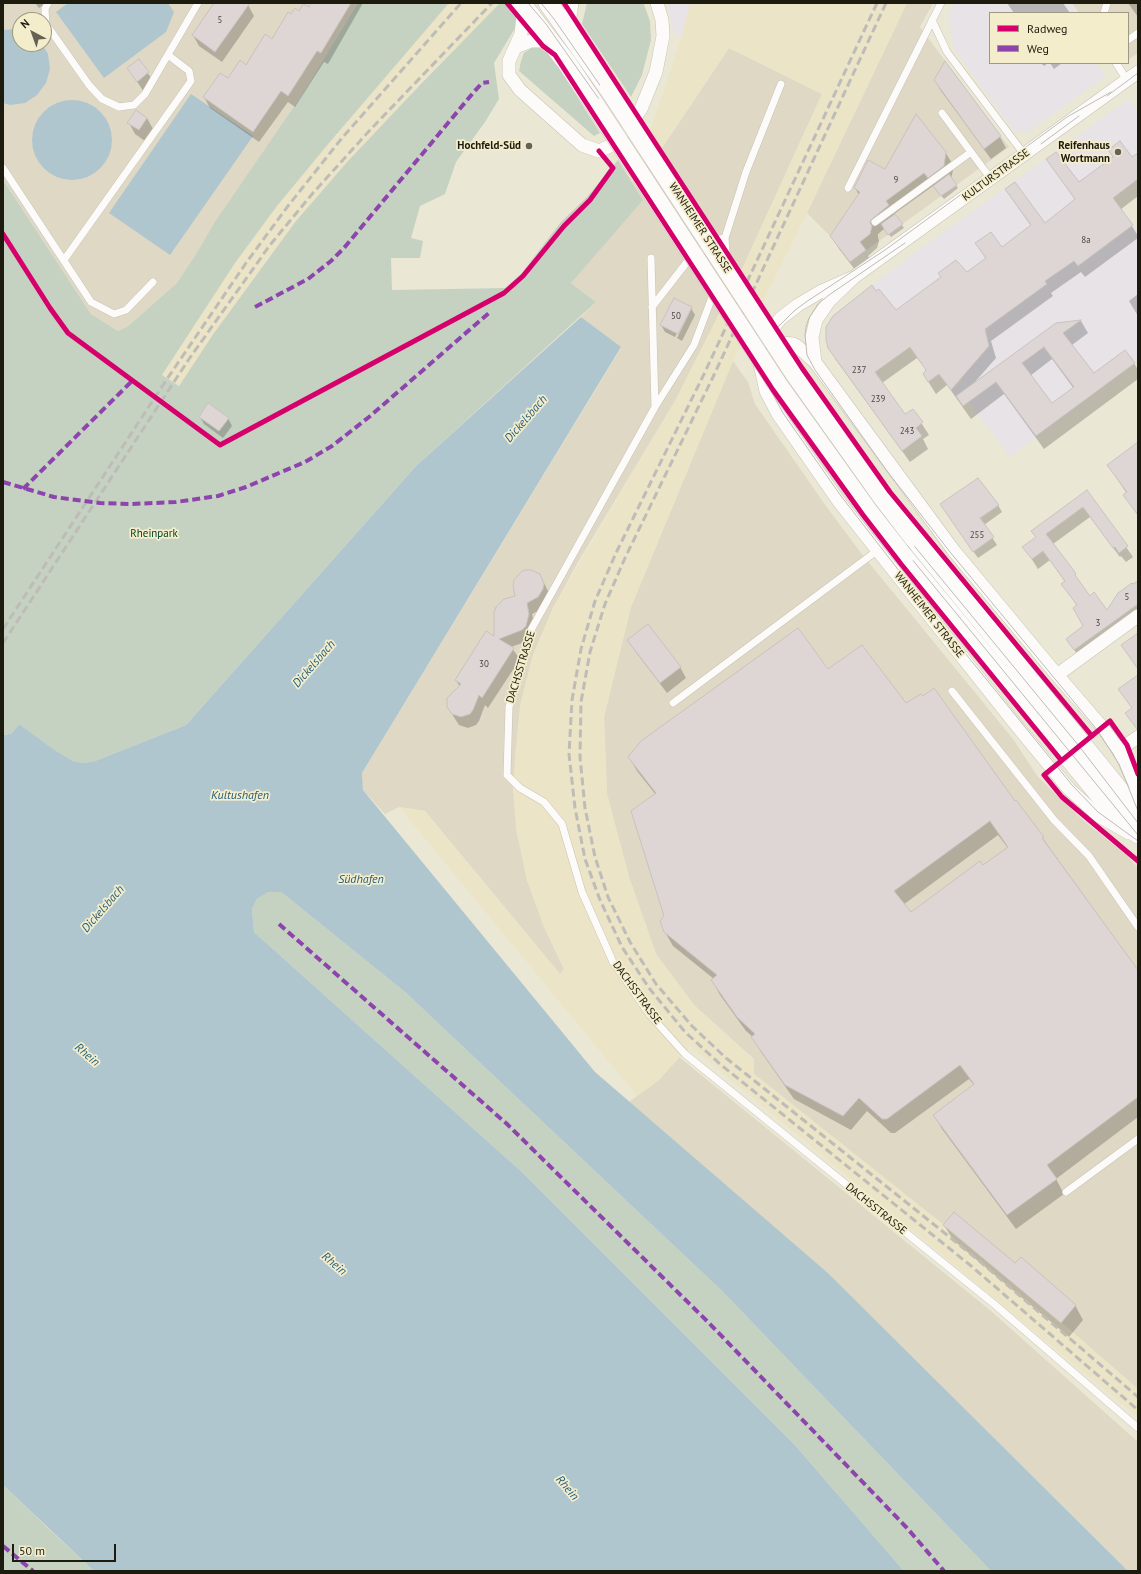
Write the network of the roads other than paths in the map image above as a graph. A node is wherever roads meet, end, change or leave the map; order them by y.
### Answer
1 (48, 3) edge
2 (198, 3) edge
3 (548, 3) edge
4 (572, 3) edge
5 (657, 3) edge
6 (941, 3) edge
7 (522, 5) edge
8 (932, 20) junction
9 (568, 30) junction
10 (1138, 33) edge
11 (1129, 39) edge
12 (550, 41) junction
13 (516, 47) junction
14 (168, 55) junction
15 (1117, 64) edge
16 (1134, 76) edge
17 (781, 84) dead end
18 (942, 113) dead end
19 (971, 152) junction
20 (1024, 154) junction
21 (3, 168) edge
22 (991, 179) junction
23 (848, 188) dead end
24 (875, 222) dead end
25 (725, 238) junction
26 (651, 258) dead end
27 (64, 260) junction
28 (854, 277) junction
29 (153, 282) dead end
30 (652, 306) junction
31 (759, 359) junction
32 (815, 362) junction
33 (655, 407) junction
34 (878, 550) junction
35 (1138, 616) edge
36 (1057, 675) junction
37 (952, 690) dead end
38 (672, 703) dead end
39 (1138, 737) edge
40 (1119, 750) junction
41 (1138, 790) edge
42 (1138, 821) edge
43 (1138, 834) edge
44 (1138, 839) edge
45 (1138, 927) edge
46 (1138, 1139) edge
47 (1066, 1192) dead end
48 (1138, 1428) edge

1 - 14 lane
2 - 14 lane
3 - 9 street, WANHEIMER STRASSE
4 - 9 street
5 - 13 street, WANHEIMER STRASSE
6 - 8 lane
7 - 12 street, WANHEIMER STRASSE
7 - 13 street, WANHEIMER STRASSE
8 - 20 lane
8 - 23 lane
9 - 42 street, WANHEIMER STRASSE, bridge
10 - 11 lane
12 - 13 street
12 - 43 street, WANHEIMER STRASSE, bridge
14 - 27 lane
15 - 16 lane
16 - 20 street, KULTURSTRASSE
17 - 25 lane
18 - 19 lane
19 - 22 lane
19 - 24 lane
20 - 22 street, KULTURSTRASSE
21 - 27 lane
22 - 28 street, KULTURSTRASSE
25 - 30 lane
25 - 33 lane
26 - 30 lane
27 - 29 lane
28 - 31 street, WANHEIMER STRASSE
28 - 32 street
30 - 33 lane
31 - 32 street
31 - 34 street, WANHEIMER STRASSE
32 - 36 street
33 - 48 lane, DACHSSTRASSE
34 - 38 lane
34 - 44 street, WANHEIMER STRASSE
35 - 36 street
36 - 40 street
37 - 45 lane
39 - 40 street
40 - 41 street
46 - 47 lane

